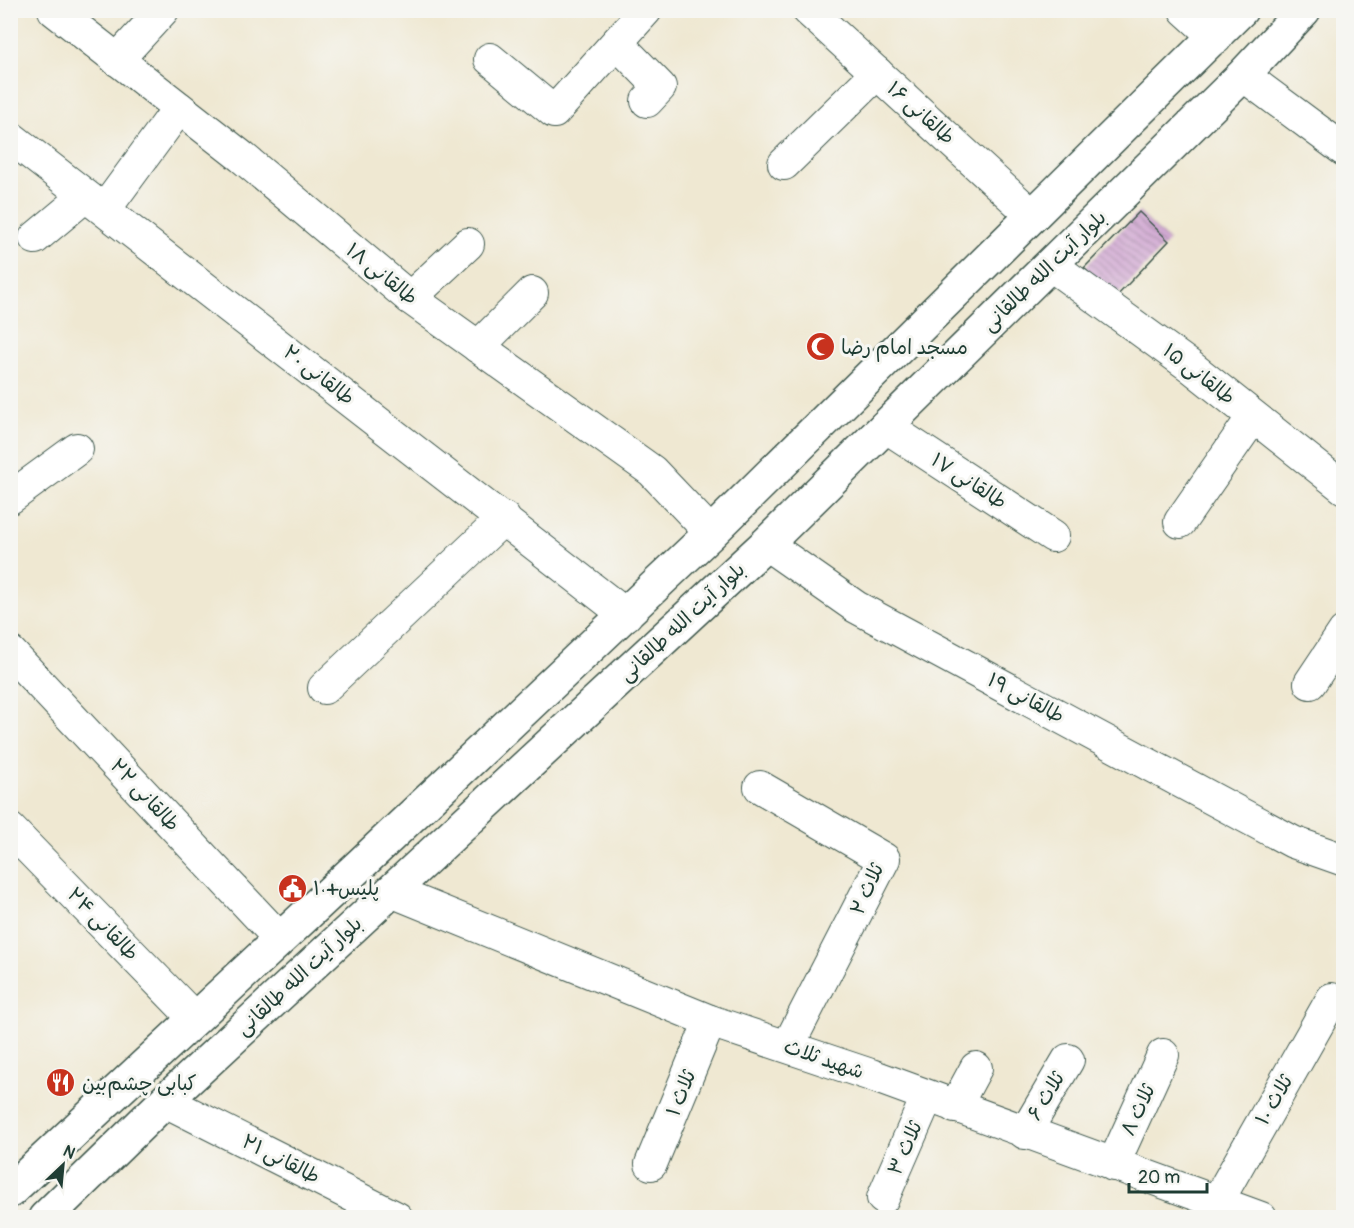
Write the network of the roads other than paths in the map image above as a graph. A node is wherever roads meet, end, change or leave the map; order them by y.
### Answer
1 (54, 10) edge
2 (163, 10) edge
3 (646, 10) edge
4 (808, 10) edge
5 (1185, 10) edge
6 (1241, 10) edge
7 (1304, 10) edge
8 (1215, 38) junction
9 (617, 43) junction
10 (490, 59) dead end
11 (117, 60) junction
12 (876, 73) junction
13 (1243, 75) junction
14 (647, 101) dead end
15 (179, 108) junction
16 (10, 137) edge
17 (1344, 150) edge
18 (784, 164) dead end
19 (94, 203) junction
20 (1033, 216) junction
21 (35, 238) dead end
22 (468, 244) dead end
23 (1051, 265) junction
24 (532, 293) dead end
25 (410, 298) junction
26 (478, 347) junction
27 (1253, 417) junction
28 (885, 426) junction
29 (78, 449) dead end
30 (1344, 488) edge
31 (10, 498) edge
32 (504, 518) junction
33 (1180, 522) dead end
34 (711, 533) junction
35 (1053, 536) dead end
36 (766, 544) junction
37 (626, 615) junction
38 (1344, 632) edge
39 (10, 651) edge
40 (1310, 683) dead end
41 (324, 688) dead end
42 (760, 787) dead end
43 (10, 829) edge
44 (1344, 860) edge
45 (362, 863) junction
46 (391, 891) junction
47 (280, 939) junction
48 (1332, 999) dead end
49 (195, 1019) junction
50 (710, 1021) junction
51 (788, 1046) junction
52 (1163, 1055) dead end
53 (1068, 1060) dead end
54 (976, 1068) dead end
55 (165, 1101) junction
56 (941, 1102) junction
57 (1025, 1133) junction
58 (651, 1164) dead end
59 (1113, 1165) junction
60 (10, 1191) edge
61 (883, 1198) dead end
62 (1216, 1202) junction
63 (45, 1218) edge
64 (398, 1218) edge
65 (1261, 1218) edge

1 - 11 street, طالقانی ۱۸
2 - 11 street
3 - 9 street
4 - 12 street, طالقانی ۱۶
5 - 8 street
6 - 8 main road, بلوار آیت الله طالقانی
7 - 13 main road, بلوار آیت الله طالقانی
8 - 20 main road, بلوار آیت الله طالقانی
9 - 10 street
9 - 14 street
11 - 15 street, طالقانی ۱۸
12 - 18 street
12 - 20 street, طالقانی ۱۶
13 - 17 street
13 - 23 main road, بلوار آیت الله طالقانی
15 - 19 street
15 - 25 street, طالقانی ۱۸
16 - 19 street, طالقانی ۲۰
19 - 21 street
19 - 32 street, طالقانی ۲۰
20 - 34 main road, بلوار آیت الله طالقانی
22 - 25 street
23 - 27 street, طالقانی ۱۵
23 - 28 main road, بلوار آیت الله طالقانی
24 - 26 street
25 - 26 street, طالقانی ۱۸
26 - 34 street, طالقانی ۱۸
27 - 30 street, طالقانی ۱۵
27 - 33 street
28 - 35 street, طالقانی ۱۷
28 - 36 main road, بلوار آیت الله طالقانی
29 - 31 street
32 - 37 street, طالقانی ۲۰
32 - 41 street
34 - 37 main road, بلوار آیت الله طالقانی
36 - 44 street, طالقانی ۱۹
36 - 46 main road, بلوار آیت الله طالقانی
37 - 45 main road, بلوار آیت الله طالقانی
38 - 40 street
39 - 47 street, طالقانی ۲۲
42 - 51 street, ثلاث ۲
43 - 49 street, طالقانی ۲۴
45 - 46 main road
45 - 47 main road, بلوار آیت الله طالقانی
46 - 50 street, شهید ثلاث
46 - 55 main road, بلوار آیت الله طالقانی
47 - 49 main road, بلوار آیت الله طالقانی
48 - 62 street, ثلاث ۱۰
49 - 60 main road, بلوار آیت الله طالقانی
50 - 51 street, شهید ثلاث
50 - 58 street, ثلاث ۱
51 - 56 street, شهید ثلاث
52 - 59 street, ثلاث ۸
53 - 57 street, ثلاث ۶
54 - 56 street, ثلاث ۳
55 - 63 main road, بلوار آیت الله طالقانی
55 - 64 street, طالقانی ۲۱
56 - 57 street, شهید ثلاث
56 - 61 street, ثلاث ۳
57 - 59 street, شهید ثلاث
59 - 62 street, شهید ثلاث
62 - 65 street, شهید ثلاث

